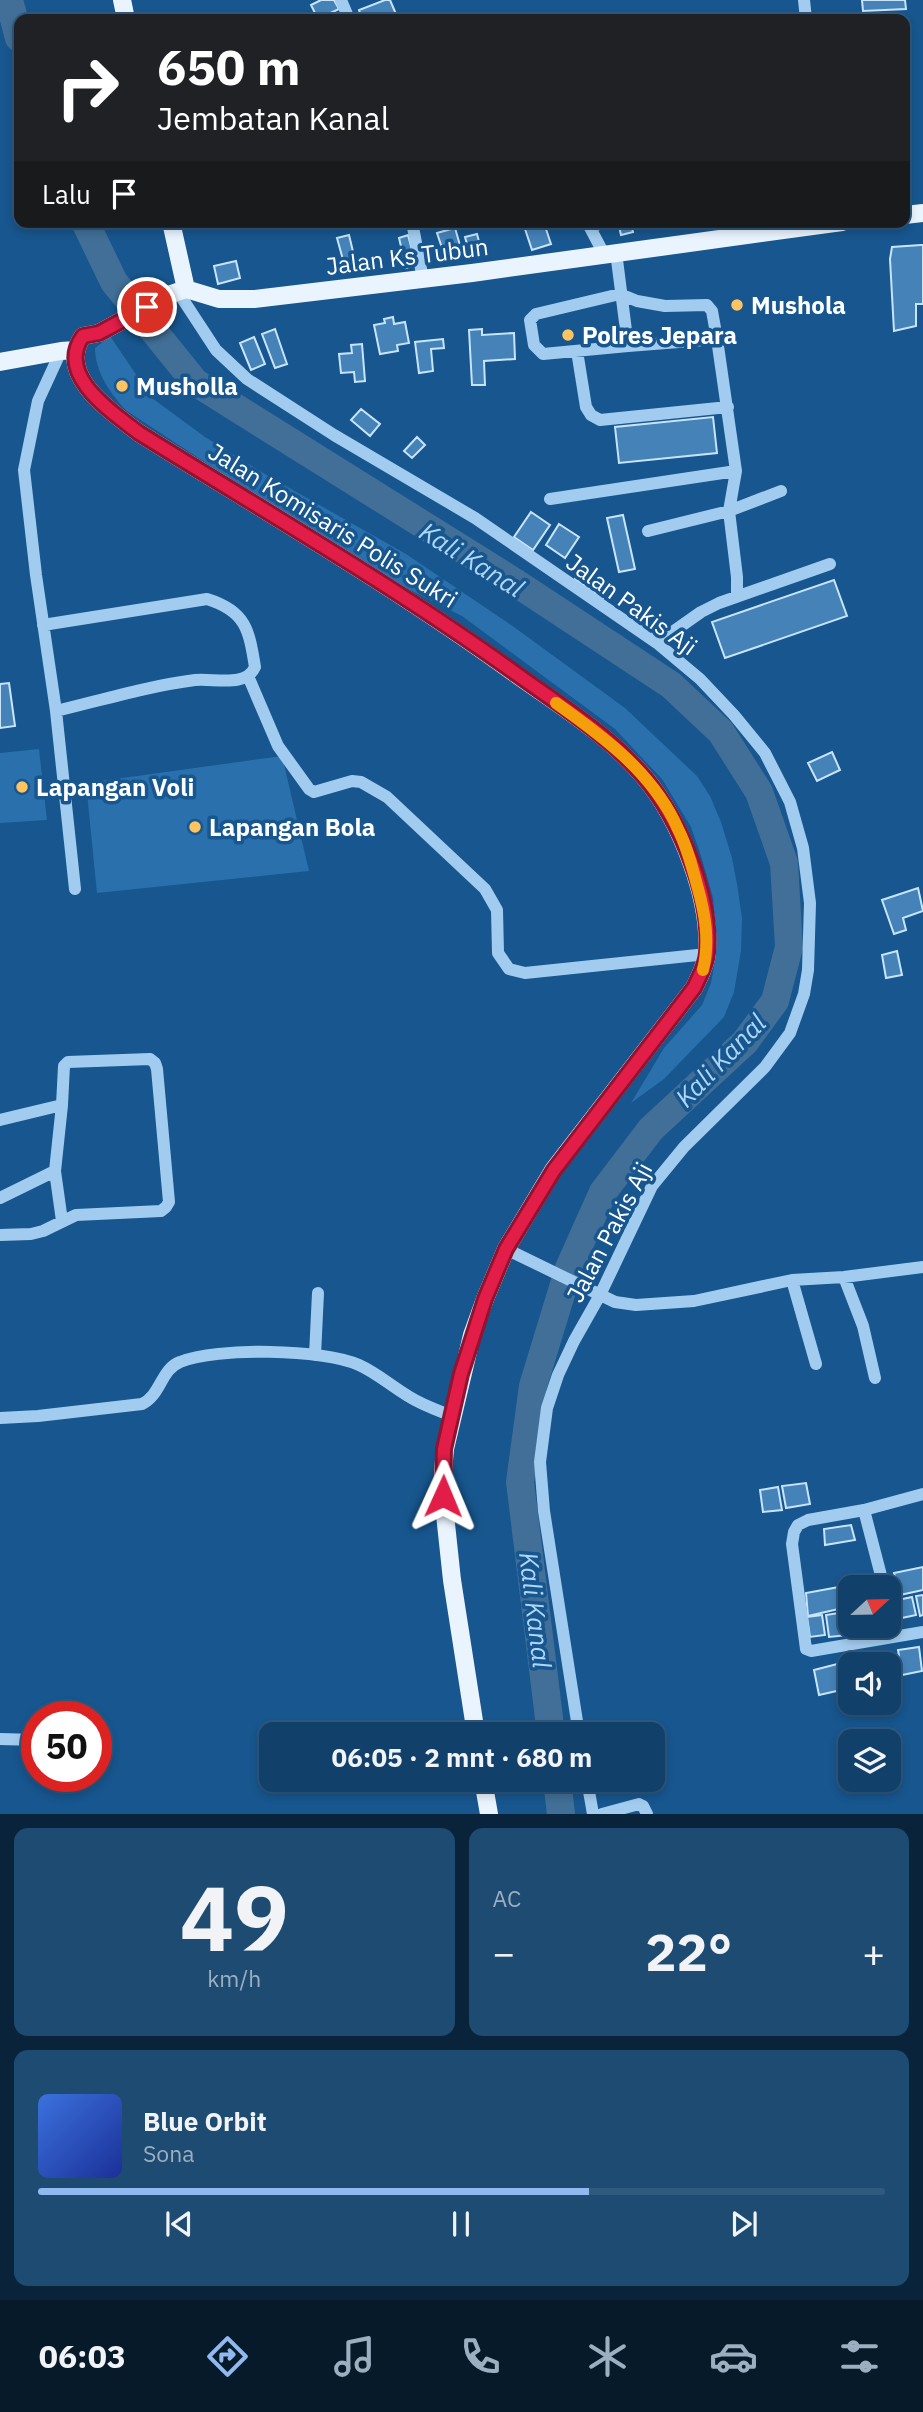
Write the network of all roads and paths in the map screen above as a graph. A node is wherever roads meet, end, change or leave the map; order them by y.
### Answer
1 (172, 228) edge
2 (413, 228) edge
3 (591, 228) edge
4 (785, 228) edge
5 (610, 253) junction
6 (423, 279) junction
7 (178, 292) junction
8 (620, 294) junction
9 (717, 339) junction
10 (628, 346) junction
11 (68, 351) junction
12 (577, 351) junction
13 (0, 362) edge
14 (728, 407) junction
15 (736, 471) junction
16 (781, 491) dead end
17 (550, 499) dead end
18 (729, 511) junction
19 (648, 531) dead end
20 (830, 564) dead end
21 (737, 596) junction
22 (43, 625) junction
23 (657, 643) junction
24 (248, 676) junction
25 (56, 711) junction
26 (75, 889) dead end
27 (707, 954) junction
28 (62, 1105) junction
29 (0, 1120) edge
30 (55, 1171) junction
31 (0, 1198) edge
32 (62, 1221) junction
33 (0, 1235) edge
34 (514, 1252) junction
35 (923, 1267) edge
36 (844, 1277) junction
37 (792, 1280) junction
38 (318, 1293) dead end
39 (600, 1295) junction
40 (315, 1355) junction
41 (816, 1364) dead end
42 (875, 1378) dead end
43 (452, 1416) junction
44 (0, 1418) edge
45 (923, 1494) edge
46 (864, 1510) junction
47 (881, 1575) edge
48 (923, 1632) edge
49 (901, 1634) edge
50 (880, 1638) edge
51 (474, 1722) edge
52 (577, 1722) edge
53 (0, 1739) edge
54 (21, 1740) edge
55 (485, 1792) edge
56 (589, 1792) edge
57 (488, 1814) edge
58 (593, 1814) edge
59 (602, 1814) edge
60 (647, 1814) edge

1 - 7 main road
2 - 6 street
3 - 5 street
4 - 5 main road, Jalan Ks Tubun
5 - 6 main road, Jalan Ks Tubun
5 - 8 street
6 - 7 main road, Jalan Ks Tubun
7 - 11 main road
7 - 23 street, Jalan Pakis Aji
8 - 9 street
8 - 10 street
8 - 12 street
9 - 10 street
9 - 14 street
10 - 12 street
11 - 13 main road
11 - 22 street
11 - 27 main road, Jalan Komisaris Polis Sukri
12 - 14 street
14 - 15 street
15 - 17 street
15 - 18 street
16 - 18 street
18 - 19 street
18 - 21 street
20 - 21 street
21 - 23 street
22 - 24 street
22 - 25 street
23 - 39 street, Jalan Pakis Aji
24 - 25 street
24 - 27 street
25 - 26 street
27 - 34 main road, Jalan Komisaris Polis Sukri
28 - 29 street
28 - 30 street
28 - 32 street
30 - 31 street
30 - 32 street
32 - 33 street
34 - 39 street
34 - 43 main road, Jalan Komisaris Polis Sukri
35 - 36 street
36 - 37 street
36 - 42 street
37 - 39 street
37 - 41 street
38 - 40 street
39 - 52 street, Jalan Pakis Aji
40 - 43 street
40 - 44 street
43 - 51 main road, Jalan Komisaris Polis Sukri
45 - 46 street
46 - 47 street
46 - 50 street
48 - 49 street
53 - 54 street
55 - 57 main road
56 - 58 street
59 - 60 street

